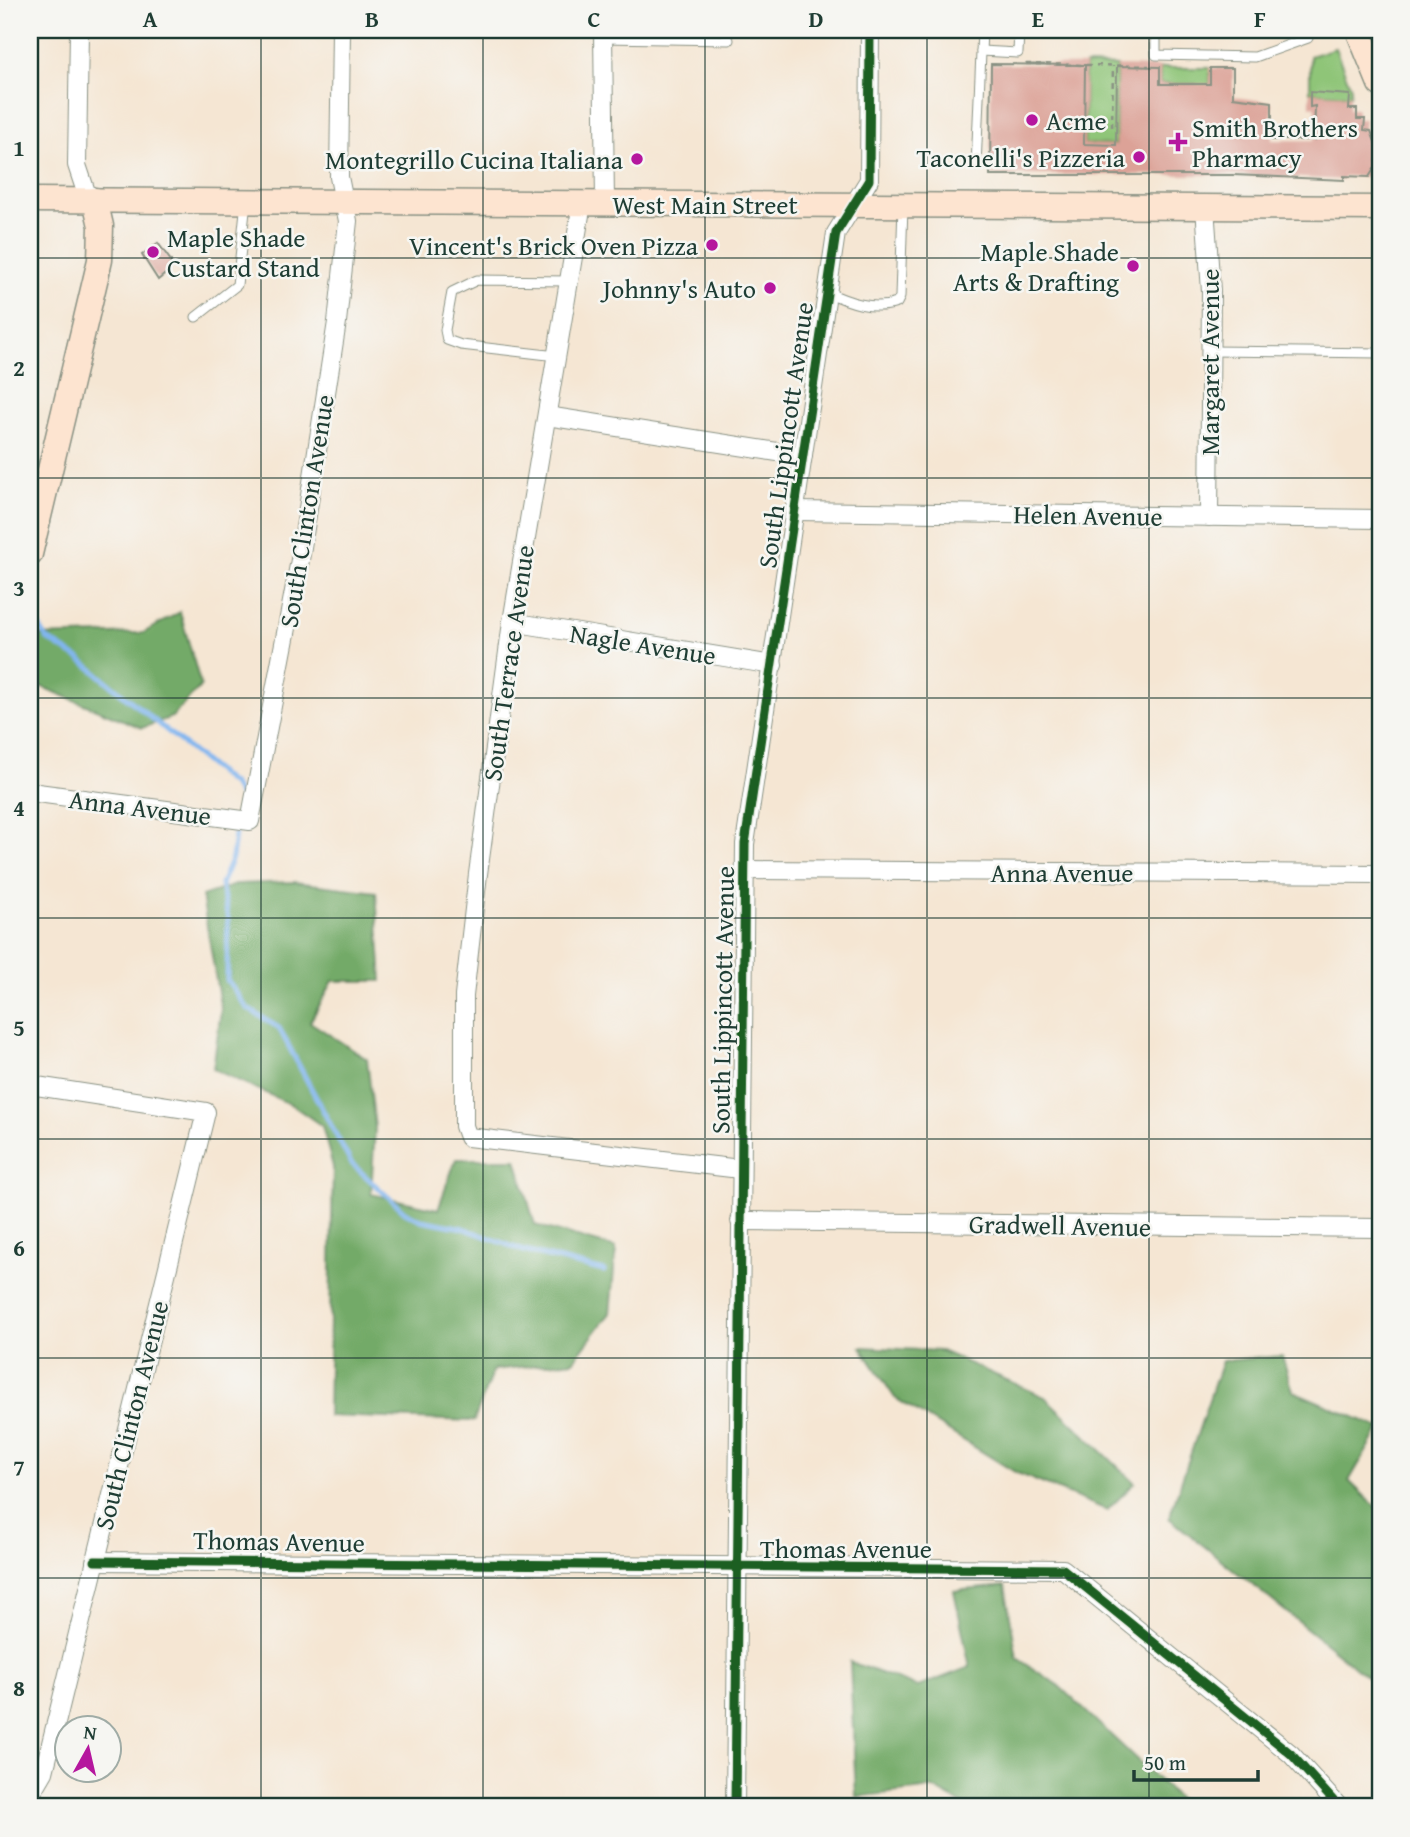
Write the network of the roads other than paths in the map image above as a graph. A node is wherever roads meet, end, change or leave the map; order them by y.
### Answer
1 (79, 30) edge
2 (341, 30) edge
3 (870, 30) edge
4 (982, 30) edge
5 (1019, 30) edge
6 (1156, 30) edge
7 (1305, 30) edge
8 (1358, 30) edge
9 (603, 34) edge
10 (729, 40) dead end
11 (981, 51) junction
12 (1375, 53) edge
13 (1380, 84) edge
14 (976, 166) dead end
15 (30, 200) edge
16 (95, 201) junction
17 (246, 201) junction
18 (343, 201) junction
19 (594, 203) junction
20 (852, 205) junction
21 (903, 205) junction
22 (1205, 207) junction
23 (1380, 208) edge
24 (569, 281) junction
25 (827, 292) junction
26 (196, 317) dead end
27 (1210, 351) junction
28 (1380, 354) edge
29 (556, 356) junction
30 (547, 416) junction
31 (803, 456) junction
32 (795, 511) junction
33 (1209, 517) junction
34 (1380, 519) edge
35 (30, 554) edge
36 (512, 622) junction
37 (774, 665) junction
38 (30, 792) edge
39 (250, 821) joint
40 (744, 870) junction
41 (1380, 874) edge
42 (30, 1084) edge
43 (740, 1169) junction
44 (740, 1221) junction
45 (1380, 1228) edge
46 (95, 1561) junction
47 (737, 1568) junction
48 (30, 1796) edge
49 (735, 1807) edge
50 (1339, 1807) edge

1 - 16 street
2 - 18 street, South Clinton Avenue
3 - 20 street, South Lippincott Avenue
4 - 11 lane
5 - 11 lane
6 - 7 lane
8 - 12 main road
9 - 10 lane
9 - 19 street, South Terrace Avenue
11 - 14 lane
12 - 13 main road
15 - 16 main road, West Main Street
16 - 17 main road, West Main Street
16 - 35 main road
17 - 18 main road, West Main Street
17 - 26 lane
18 - 19 main road, West Main Street
18 - 39 street, South Clinton Avenue
19 - 20 main road, West Main Street
19 - 24 street, South Terrace Avenue
20 - 21 main road, West Main Street
20 - 25 street, South Lippincott Avenue
21 - 22 main road, West Main Street
21 - 25 lane
22 - 23 main road, West Main Street
22 - 27 street, Margaret Avenue
24 - 29 street, South Terrace Avenue
24 - 29 lane
25 - 31 street, South Lippincott Avenue
27 - 28 lane
27 - 33 street, Margaret Avenue
29 - 30 street, South Terrace Avenue
30 - 31 street
30 - 36 street, South Terrace Avenue
31 - 32 street, South Lippincott Avenue
32 - 33 street, Helen Avenue
32 - 37 street, South Lippincott Avenue
33 - 34 street, Helen Avenue
36 - 37 street, Nagle Avenue
36 - 43 street, South Terrace Avenue
37 - 40 street, South Lippincott Avenue
38 - 39 street, Anna Avenue
40 - 41 street, Anna Avenue
40 - 43 street, South Lippincott Avenue
42 - 46 street, South Clinton Avenue
43 - 44 street, South Lippincott Avenue
44 - 45 street, Gradwell Avenue
44 - 47 street, South Lippincott Avenue
46 - 47 street, Thomas Avenue
46 - 48 street, South Clinton Avenue
47 - 49 street, South Lippincott Avenue
47 - 50 street, Thomas Avenue

